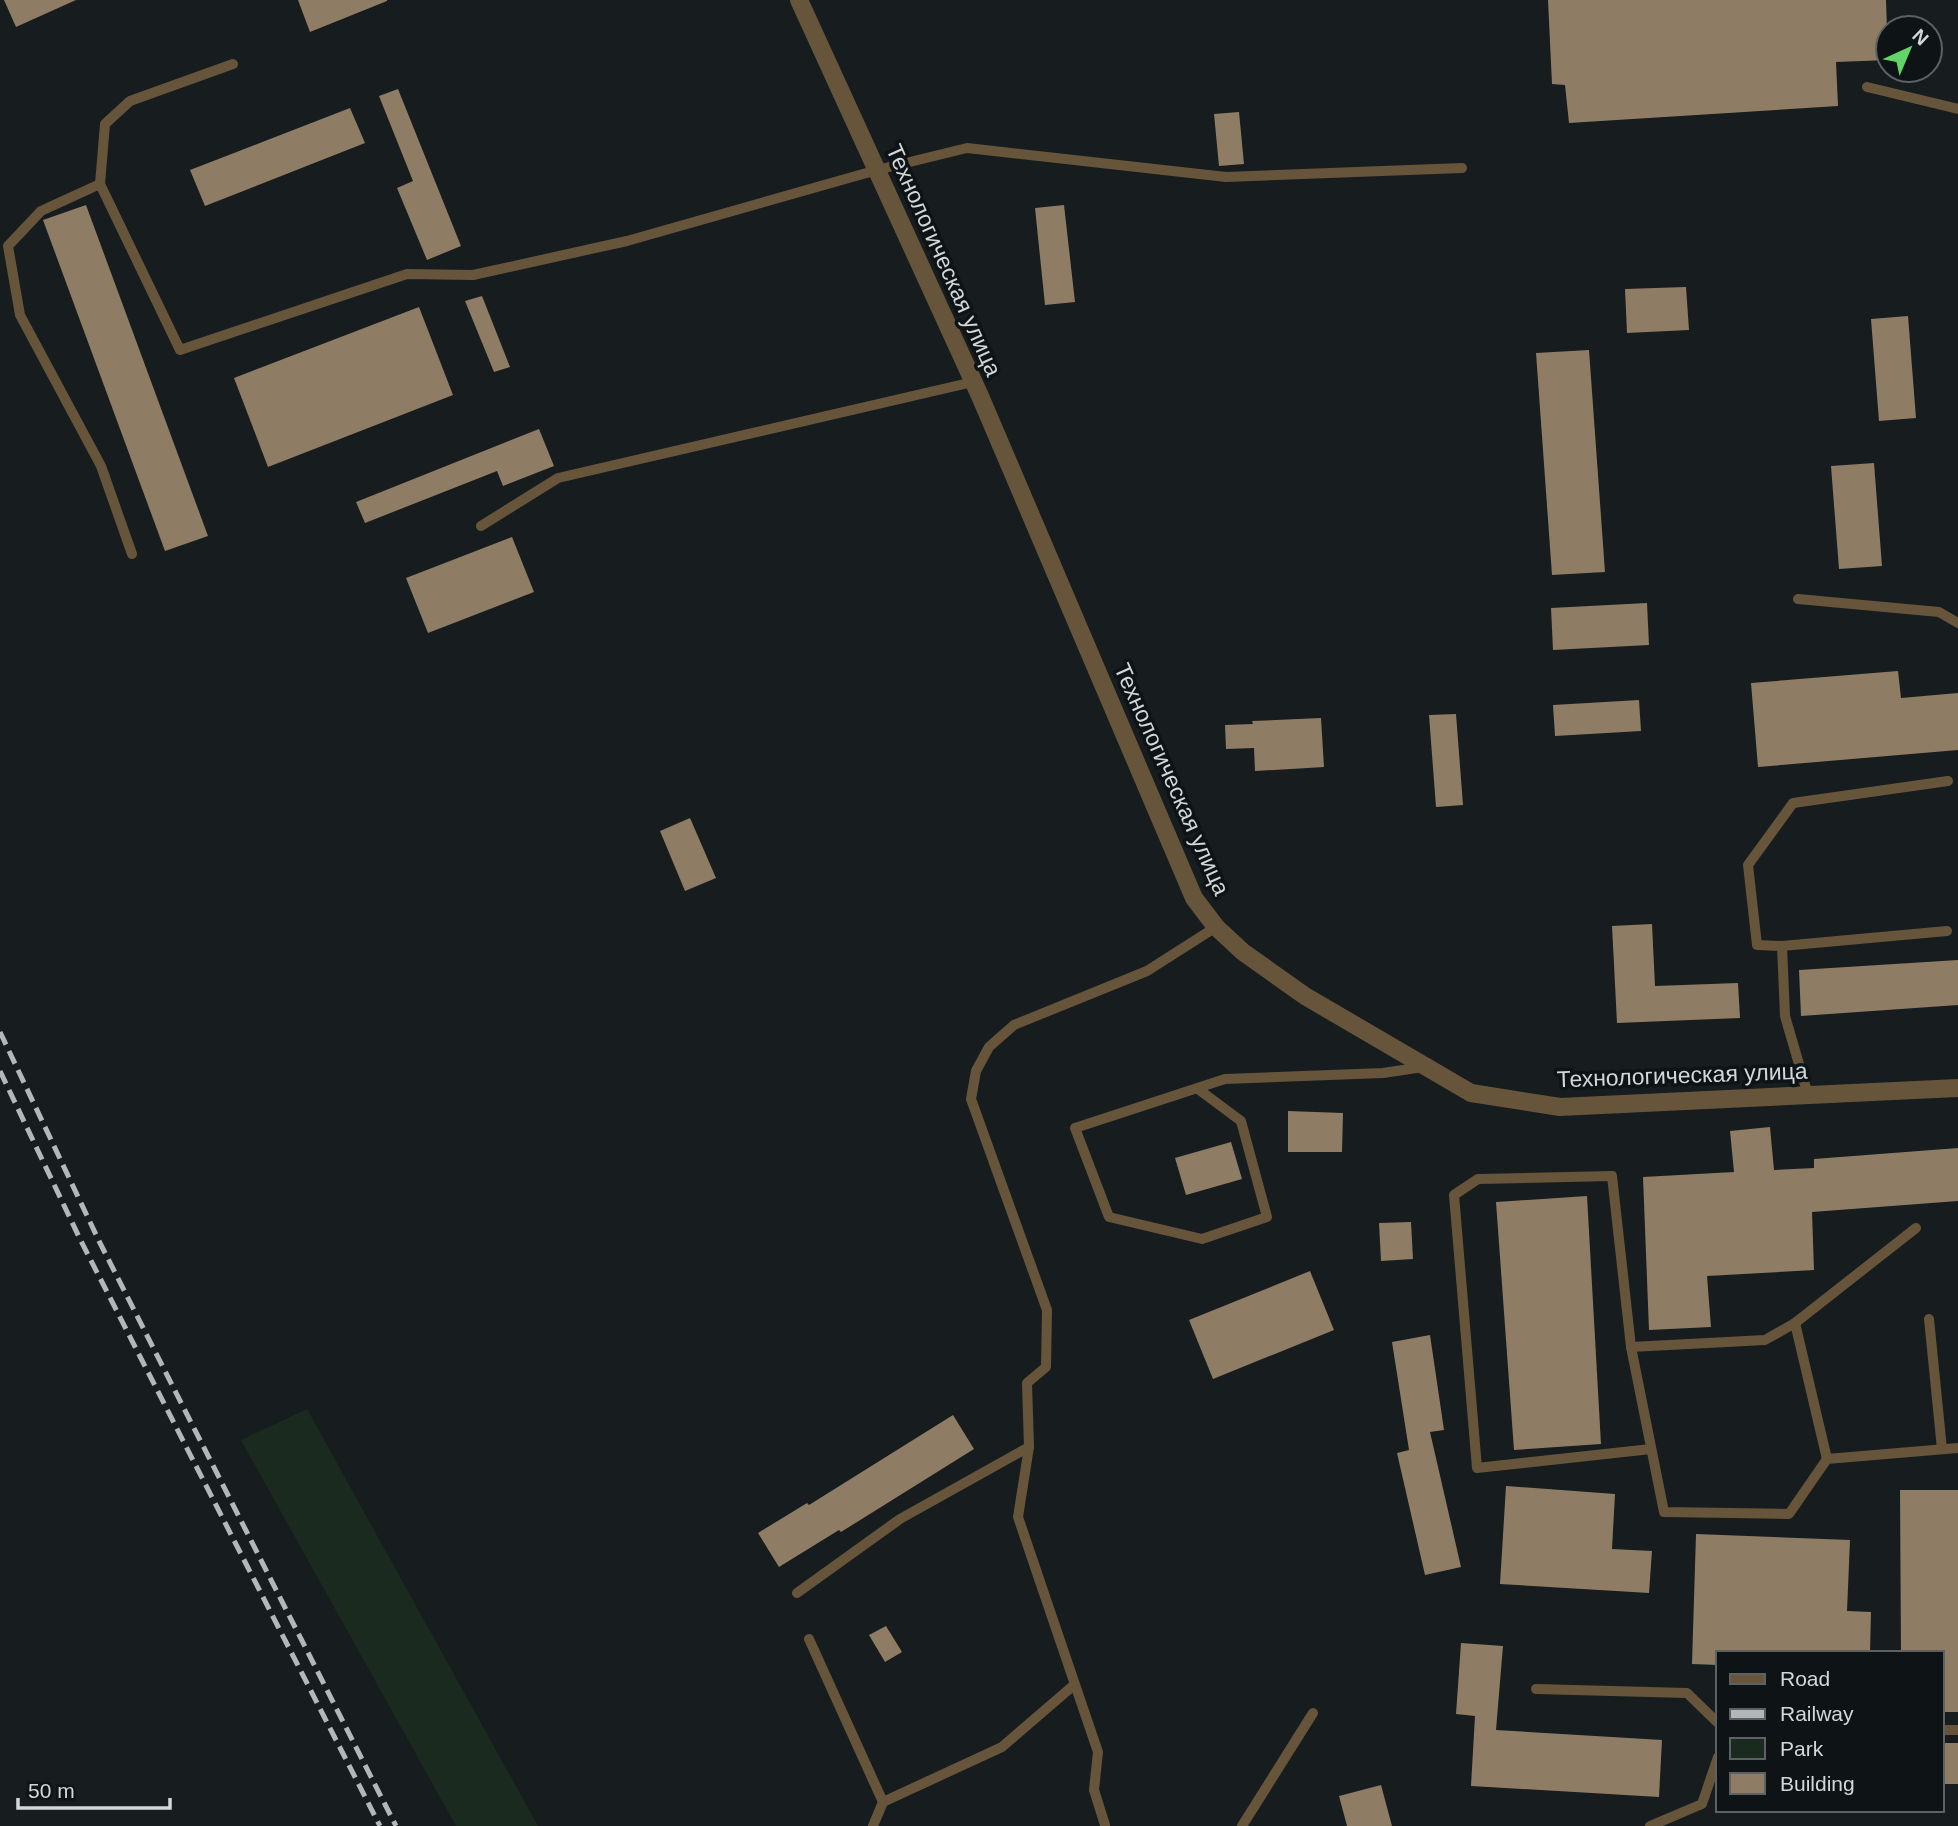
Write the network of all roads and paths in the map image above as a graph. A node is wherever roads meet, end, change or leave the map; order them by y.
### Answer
1 (799, 0) edge
2 (233, 64) dead end
3 (1867, 87) dead end
4 (1958, 109) edge
5 (1462, 167) dead end
6 (877, 170) junction
7 (100, 184) junction
8 (973, 382) junction
9 (481, 526) dead end
10 (132, 554) dead end
11 (1798, 599) dead end
12 (1958, 623) edge
13 (1948, 780) dead end
14 (1216, 927) junction
15 (1947, 931) dead end
16 (1782, 946) junction
17 (1423, 1067) junction
18 (1198, 1088) junction
19 (1958, 1088) edge
20 (1808, 1096) junction
21 (1916, 1228) dead end
22 (1929, 1320) dead end
23 (1795, 1322) junction
24 (1631, 1347) junction
25 (1029, 1447) junction
26 (1651, 1448) junction
27 (1958, 1448) edge
28 (1942, 1449) junction
29 (1827, 1459) junction
30 (797, 1593) dead end
31 (809, 1639) dead end
32 (1074, 1685) junction
33 (1536, 1689) dead end
34 (1312, 1713) dead end
35 (1716, 1721) edge
36 (1716, 1764) edge
37 (883, 1802) junction
38 (1105, 1825) edge
39 (873, 1826) edge
40 (1242, 1826) edge
41 (1650, 1826) edge

1 - 6 street, Технологическая улица
2 - 7 lane
3 - 4 lane
5 - 6 lane
6 - 7 lane
6 - 8 street, Технологическая улица
7 - 10 lane
8 - 9 lane
8 - 14 street, Технологическая улица
11 - 12 lane
13 - 16 lane
14 - 17 street, Технологическая улица
14 - 25 lane
15 - 16 lane
16 - 20 lane
17 - 18 lane
17 - 20 street, Технологическая улица
18 - 18 lane
19 - 20 street, Технологическая улица
21 - 23 lane
22 - 28 lane
23 - 24 lane
23 - 29 lane
24 - 26 lane
24 - 26 lane
25 - 30 lane
25 - 32 lane
26 - 29 lane
27 - 28 lane
28 - 29 lane
31 - 37 lane
32 - 37 lane
32 - 38 lane
33 - 35 lane
34 - 40 lane
36 - 41 lane
37 - 39 lane

